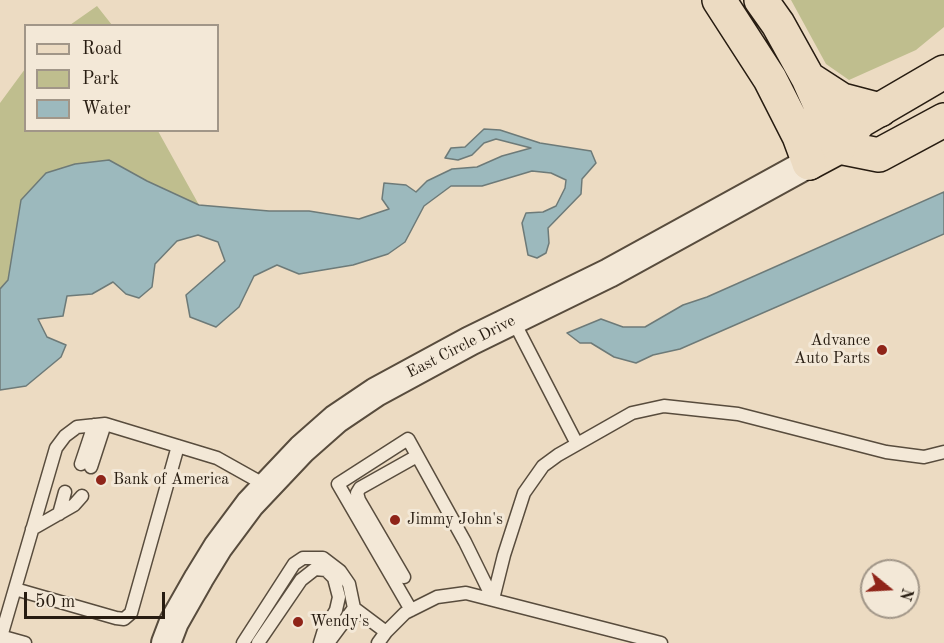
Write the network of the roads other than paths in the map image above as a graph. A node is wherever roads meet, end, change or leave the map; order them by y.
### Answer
1 (719, 0) edge
2 (761, 0) edge
3 (944, 72) edge
4 (808, 78) junction
5 (879, 110) junction
6 (944, 120) edge
7 (839, 147) junction
8 (809, 163) junction
9 (513, 320) junction
10 (95, 425) junction
11 (577, 444) junction
12 (178, 446) junction
13 (944, 452) edge
14 (417, 456) junction
15 (267, 486) junction
16 (73, 494) dead end
17 (32, 529) junction
18 (404, 577) dead end
19 (15, 589) junction
20 (493, 599) junction
21 (354, 608) junction
22 (411, 610) junction
23 (386, 632) junction
24 (0, 638) edge
25 (25, 643) edge
26 (166, 643) edge
27 (243, 643) edge
28 (258, 643) edge
29 (320, 643) edge
30 (328, 643) edge
31 (378, 643) edge
32 (662, 643) edge

1 - 8 main road
2 - 4 main road
3 - 5 main road, East Circle Drive
4 - 5 main road
4 - 7 main road
5 - 7 main road, East Circle Drive
6 - 7 main road
7 - 8 main road, East Circle Drive
8 - 9 street, East Circle Drive
9 - 11 lane
9 - 15 street, East Circle Drive
10 - 10 lane
10 - 12 lane
10 - 17 lane
11 - 13 lane
11 - 20 lane
12 - 15 lane
12 - 19 lane
14 - 18 lane
14 - 20 lane
14 - 22 lane
15 - 26 street, East Circle Drive
16 - 17 lane
17 - 19 lane
19 - 24 lane
20 - 22 lane
20 - 32 lane
21 - 23 lane
21 - 27 lane
21 - 30 lane
22 - 23 lane
23 - 31 lane
24 - 25 lane
28 - 29 lane

